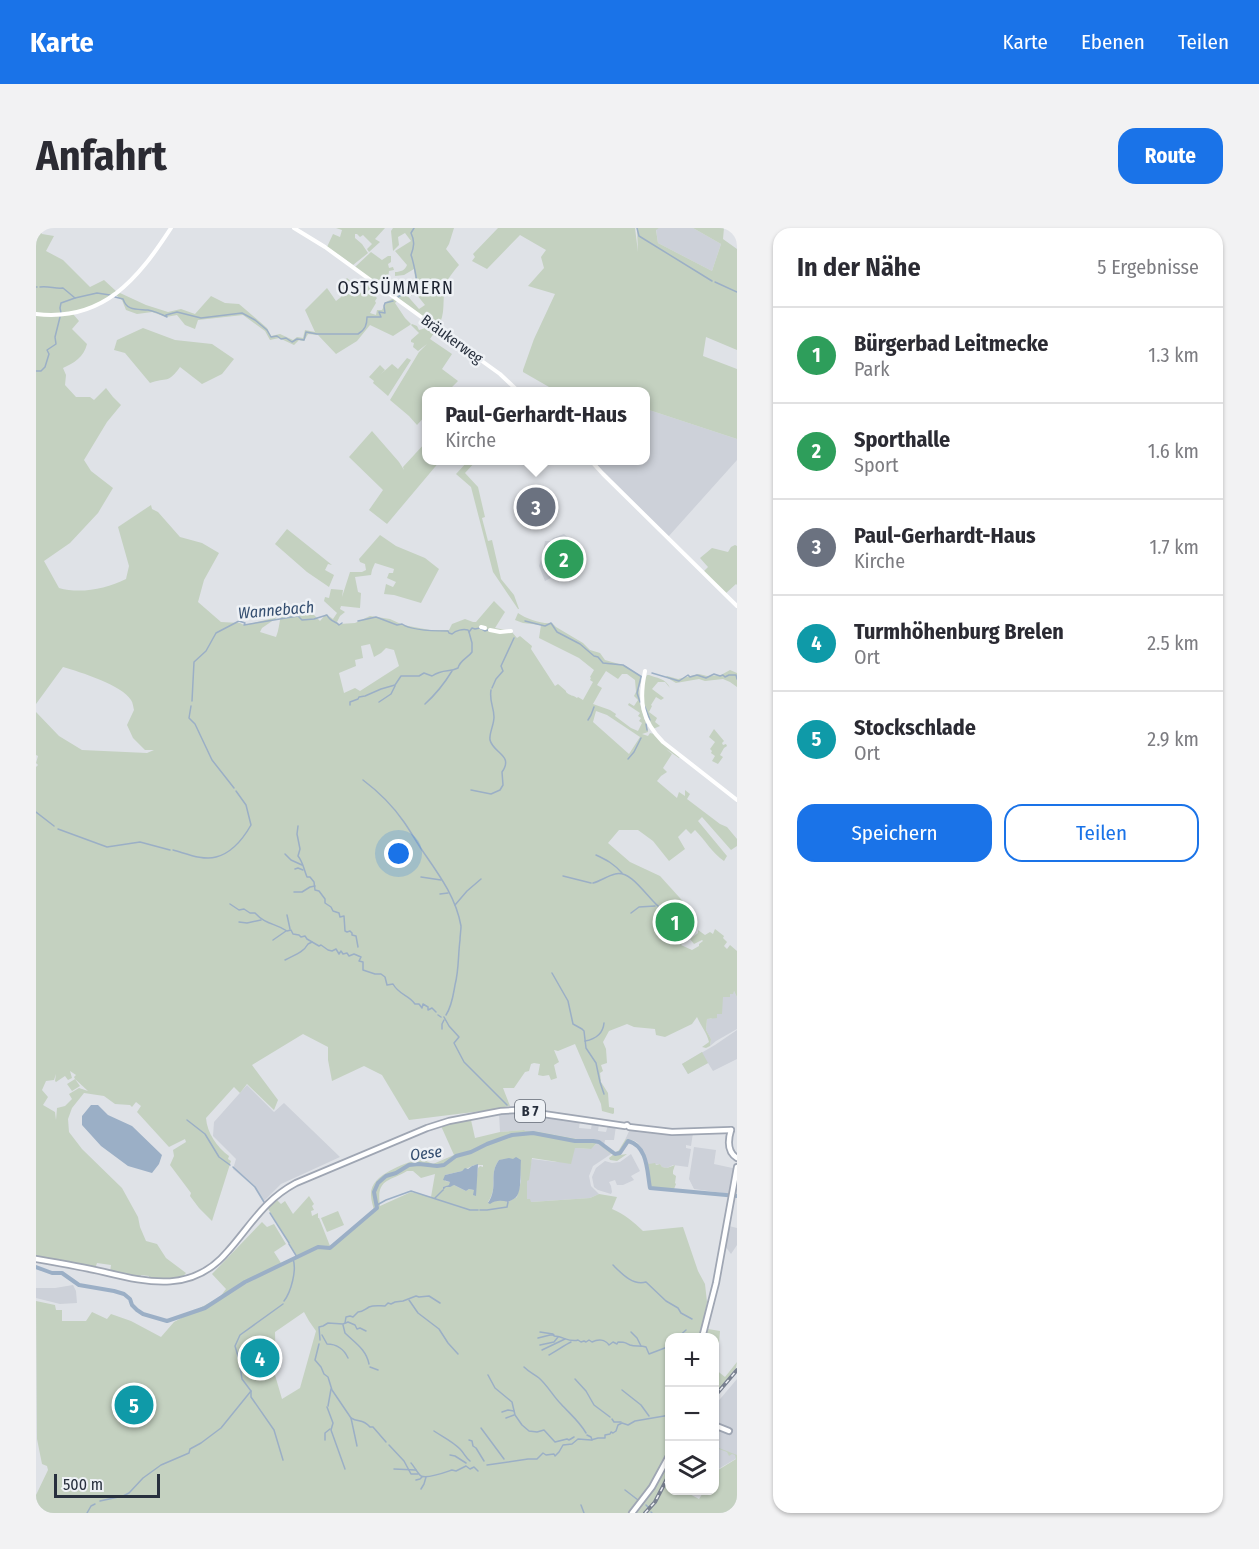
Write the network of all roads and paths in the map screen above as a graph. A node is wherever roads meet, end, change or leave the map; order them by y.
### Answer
1 (171, 228) edge
2 (294, 228) edge
3 (36, 314) edge
4 (514, 387) edge
5 (595, 465) edge
6 (737, 606) edge
7 (485, 628) dead end
8 (511, 631) dead end
9 (645, 671) dead end
10 (737, 800) edge
11 (734, 1129) edge
12 (724, 1130) junction
13 (730, 1136) junction
14 (736, 1155) edge
15 (737, 1167) edge
16 (36, 1259) edge
17 (188, 1271) dead end
18 (194, 1276) junction
19 (178, 1281) junction
20 (183, 1286) dead end
21 (703, 1333) edge
22 (719, 1427) edge
23 (729, 1431) dead end
24 (665, 1462) edge
25 (632, 1513) edge

1 - 3 main road
2 - 4 main road, Bräukerweg
5 - 6 main road
7 - 8 main road
9 - 10 main road
11 - 12 main road, B 7
11 - 13 main road
11 - 14 main road
12 - 13 main road
12 - 18 main road, B 7
13 - 14 main road
15 - 21 main road
16 - 19 main road, B 7
17 - 18 main road
18 - 19 main road, B 7
19 - 20 main road
22 - 23 main road
24 - 25 main road

